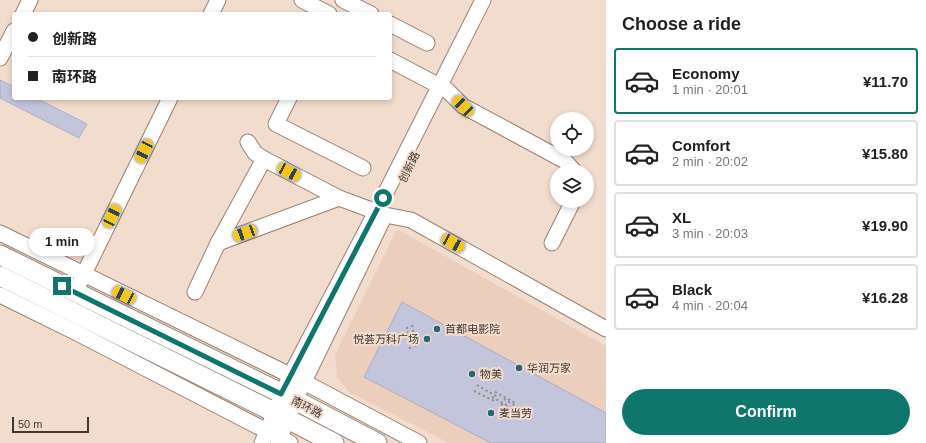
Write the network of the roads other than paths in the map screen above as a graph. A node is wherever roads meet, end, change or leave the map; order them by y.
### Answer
1 (30, 0) edge
2 (218, 0) edge
3 (302, 0) edge
4 (338, 0) edge
5 (343, 0) edge
6 (483, 0) edge
7 (494, 0) edge
8 (23, 12) edge
9 (212, 12) edge
10 (326, 12) edge
11 (331, 12) edge
12 (367, 12) edge
13 (392, 25) edge
14 (12, 35) edge
15 (427, 43) dead end
16 (0, 58) edge
17 (392, 61) edge
18 (443, 88) junction
19 (169, 100) edge
20 (288, 100) edge
21 (248, 142) dead end
22 (264, 158) junction
23 (568, 164) edge
24 (363, 168) dead end
25 (338, 198) junction
26 (570, 208) edge
27 (380, 214) junction
28 (0, 233) edge
29 (218, 243) junction
30 (552, 243) dead end
31 (0, 255) edge
32 (83, 275) junction
33 (1, 285) edge
34 (195, 292) dead end
35 (75, 293) junction
36 (606, 329) edge
37 (142, 347) junction
38 (290, 376) junction
39 (169, 380) junction
40 (304, 382) junction
41 (288, 397) junction
42 (281, 415) junction
43 (275, 440) edge
44 (334, 443) edge
45 (377, 443) edge
46 (418, 443) edge

1 - 8 street
2 - 9 street
3 - 10 street
4 - 11 street
5 - 12 street
6 - 18 street, 创新路
7 - 18 street, 创新路
13 - 15 street
14 - 16 street
17 - 18 street
18 - 23 street
18 - 27 street, 创新路
19 - 32 street
20 - 24 street
21 - 22 street
22 - 25 street
22 - 29 street
25 - 27 street
25 - 29 street
26 - 30 street
27 - 36 street
27 - 38 street, 创新路
27 - 40 street, 创新路
28 - 32 street
29 - 34 street
31 - 35 main road, 南环路
32 - 35 street
32 - 38 street
33 - 37 main road, 南环路
33 - 39 street
35 - 41 main road, 南环路
37 - 39 street
37 - 42 main road, 南环路
38 - 40 street
38 - 41 street, 创新路
39 - 43 street
40 - 41 street, 创新路
40 - 46 street
41 - 42 street
41 - 45 main road, 南环路
42 - 43 street
42 - 44 main road, 南环路

